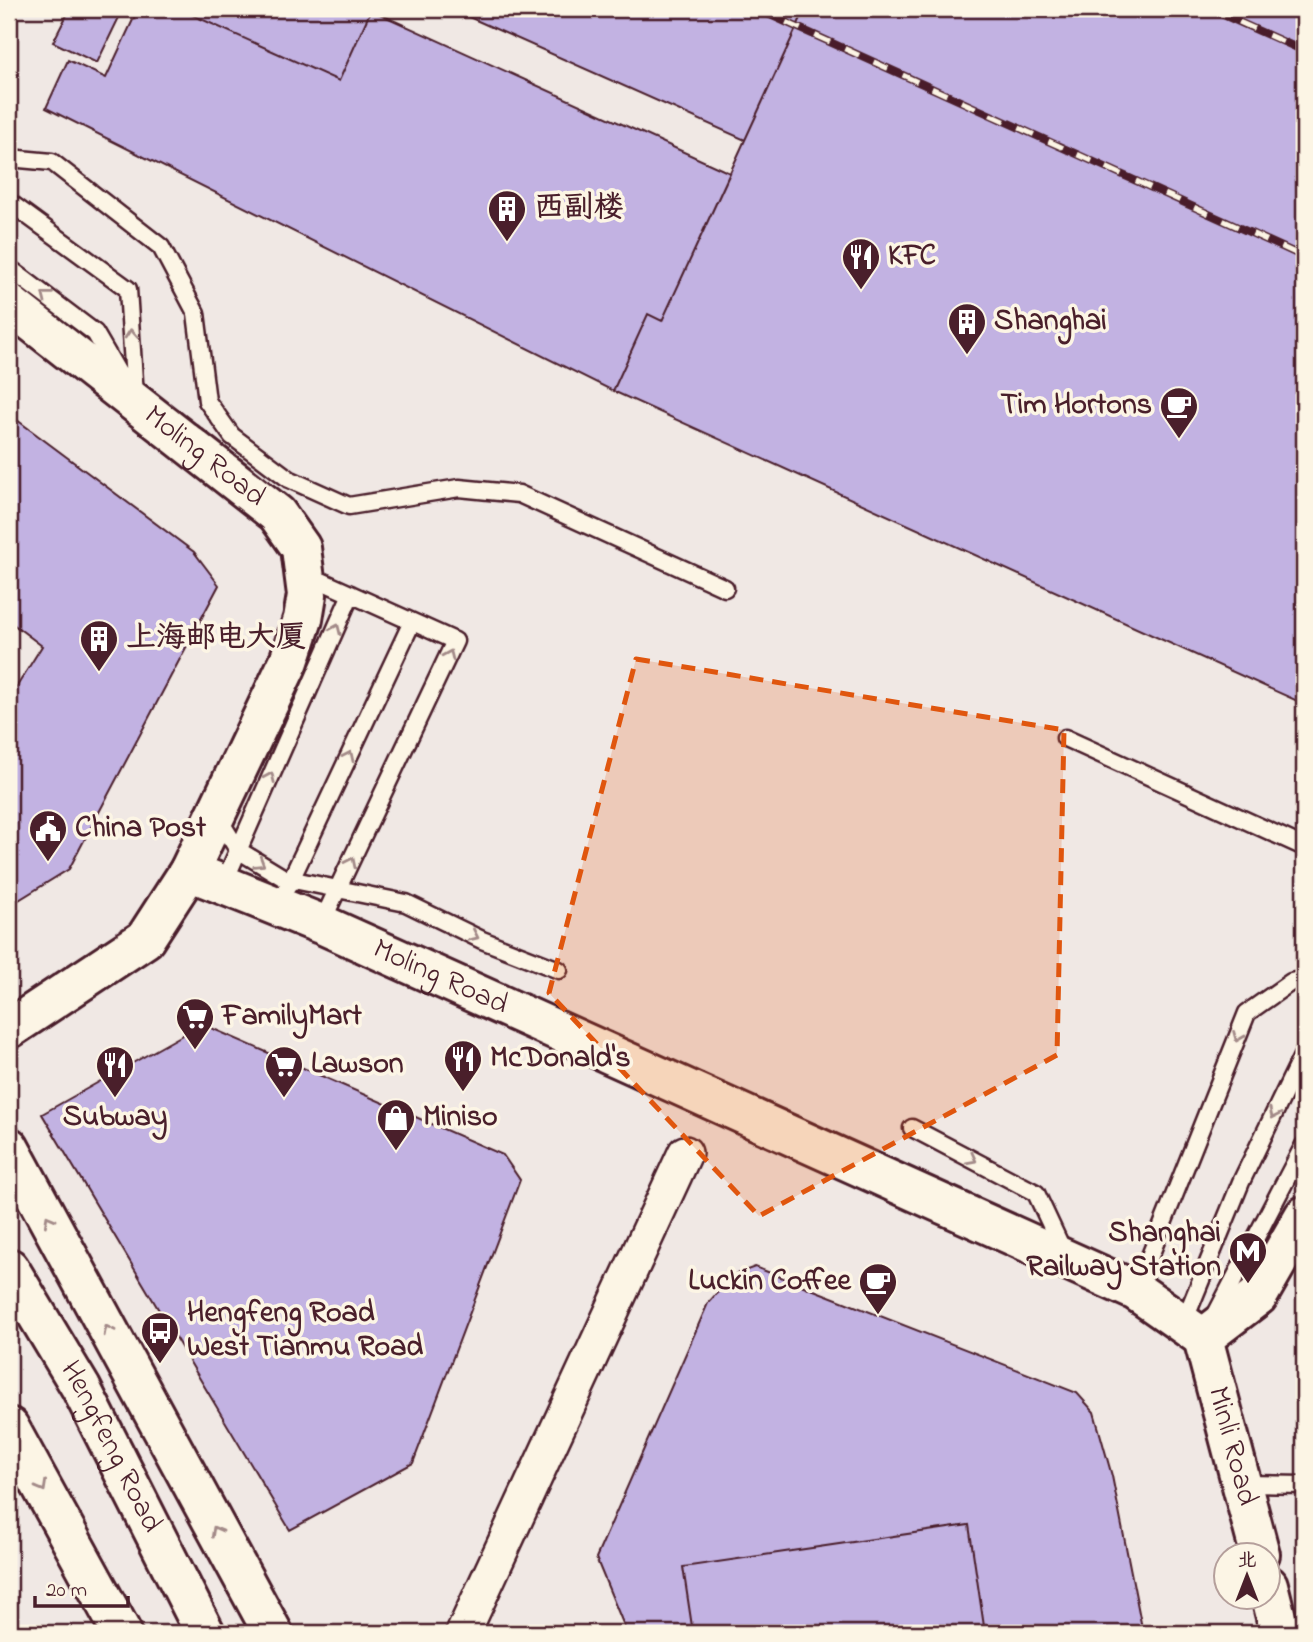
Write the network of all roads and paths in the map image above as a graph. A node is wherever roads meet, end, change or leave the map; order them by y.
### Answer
1 (9, 158) edge
2 (9, 202) edge
3 (9, 268) edge
4 (9, 304) edge
5 (136, 402) junction
6 (306, 574) junction
7 (725, 588) dead end
8 (351, 594) junction
9 (412, 622) junction
10 (1065, 738) dead end
11 (216, 814) junction
12 (1304, 847) edge
13 (238, 850) junction
14 (206, 878) junction
15 (338, 889) junction
16 (285, 893) junction
17 (321, 924) junction
18 (559, 970) dead end
19 (1304, 979) edge
20 (9, 1029) edge
21 (1304, 1052) edge
22 (912, 1128) dead end
23 (1304, 1145) edge
24 (9, 1147) edge
25 (685, 1153) dead end
26 (1304, 1216) edge
27 (1067, 1260) junction
28 (9, 1268) edge
29 (82, 1279) junction
30 (1136, 1291) junction
31 (34, 1311) junction
32 (1193, 1331) junction
33 (9, 1427) edge
34 (1241, 1484) junction
35 (1304, 1485) edge
36 (1256, 1540) edge
37 (1274, 1610) edge
38 (122, 1633) edge
39 (205, 1633) edge
40 (273, 1633) edge
41 (463, 1633) edge
42 (1280, 1633) edge

1 - 7 lane
5 -> 2 lane
5 -> 3 lane
4 - 5 street, Moling Road
5 - 6 street, Moling Road
6 - 8 lane
6 - 11 street, Moling Road
8 - 9 lane
13 -> 8 lane
15 -> 9 lane
16 -> 9 lane
10 - 12 lane
11 - 13 lane
11 - 14 street, Moling Road
13 - 14 lane
13 -> 16 lane
14 - 16 street, Moling Road
14 - 20 street
15 - 16 lane
15 - 17 lane
15 -> 18 lane
16 - 17 street, Moling Road
17 - 27 street, Moling Road
19 -> 30 lane
21 -> 32 lane
22 -> 27 lane
23 - 32 lane
29 -> 24 street
25 - 41 street
26 - 32 street
27 - 30 street, Moling Road
28 - 31 street, Hengfeng Road
29 - 31 street
40 -> 29 street
30 - 32 street, Moling Road
31 - 39 street, Hengfeng Road
32 - 34 street, Minli Road
33 -> 38 street
34 - 35 lane
34 - 36 street, Minli Road
37 - 42 street

